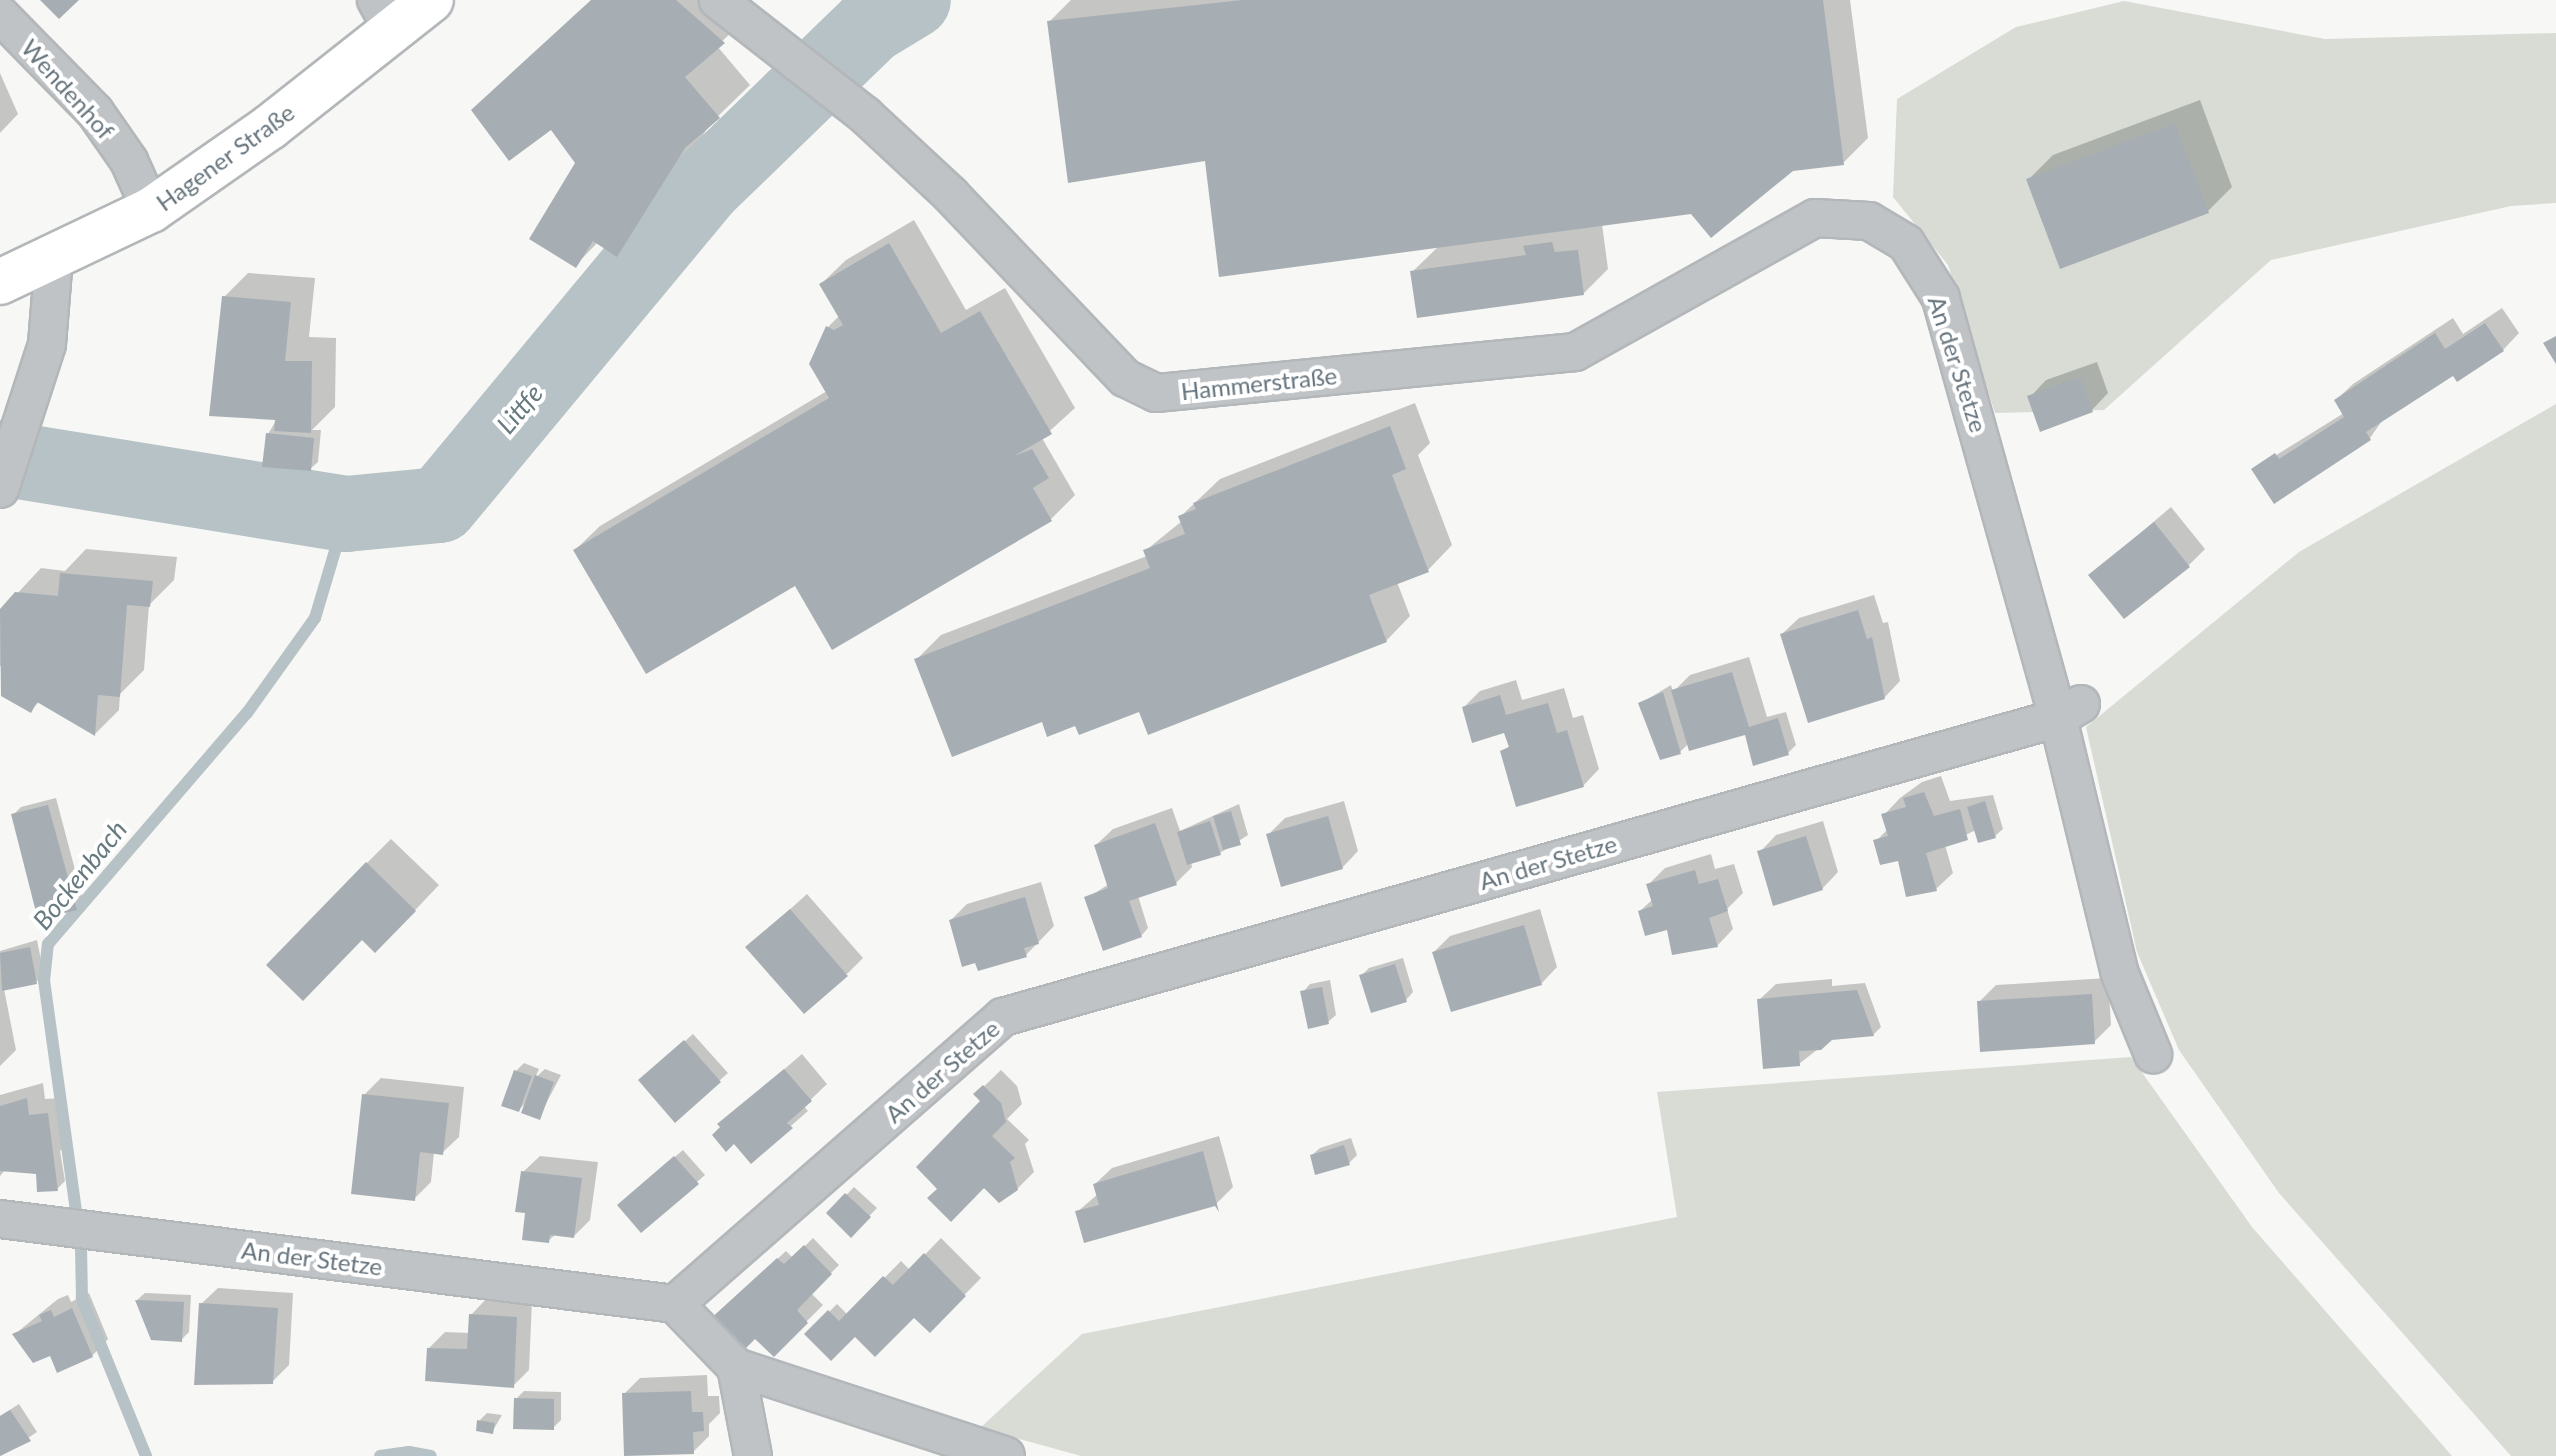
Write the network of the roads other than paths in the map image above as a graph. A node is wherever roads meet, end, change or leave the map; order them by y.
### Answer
1 (431, 0) edge
2 (718, 0) edge
3 (384, 14) edge
4 (0, 15) edge
5 (151, 210) junction
6 (1869, 221) joint
7 (54, 257) junction
8 (0, 282) edge
9 (0, 489) edge
10 (2070, 711) junction
11 (2153, 1054) dead end
12 (0, 1219) edge
13 (675, 1304) junction
14 (736, 1367) junction
15 (753, 1456) edge
16 (1006, 1456) edge

1 - 3 main road, Hagener Straße
2 - 6 street, Hammerstraße
3 - 5 main road, Hagener Straße
4 - 5 street, Wendenhof
5 - 7 main road, Hagener Straße
6 - 10 street, An der Stetze
7 - 8 main road, Hagener Straße
7 - 9 street
10 - 11 street, An der Stetze
10 - 13 street, An der Stetze
12 - 13 street, An der Stetze
13 - 14 street
14 - 15 street
14 - 16 street

